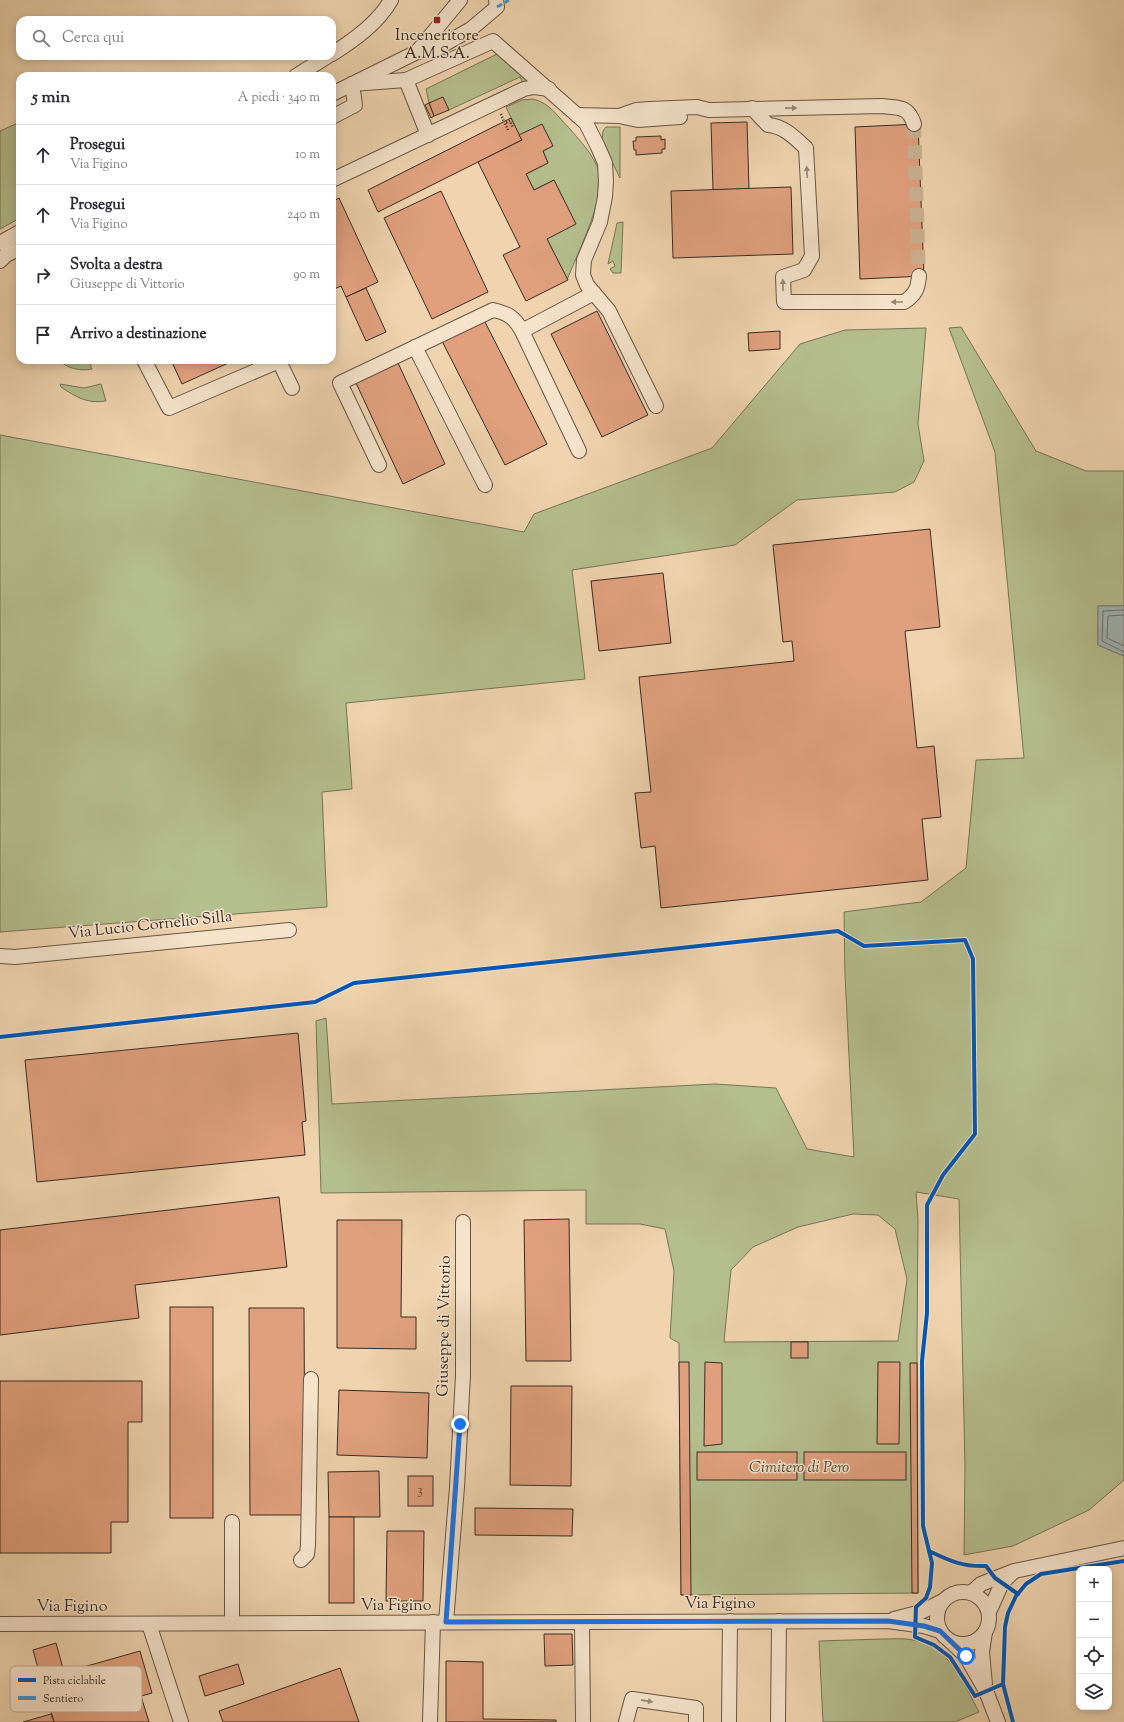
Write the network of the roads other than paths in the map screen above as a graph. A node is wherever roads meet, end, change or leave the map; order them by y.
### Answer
1 (391, 0) edge
2 (460, 0) edge
3 (496, 0) edge
4 (336, 51) edge
5 (417, 52) junction
6 (322, 60) edge
7 (302, 72) edge
8 (406, 80) junction
9 (352, 84) junction
10 (549, 89) junction
11 (336, 92) edge
12 (752, 108) junction
13 (336, 115) edge
14 (577, 115) junction
15 (914, 124) tunnel mouth
16 (428, 135) junction
17 (336, 178) edge
18 (16, 237) edge
19 (16, 249) edge
20 (2, 253) edge
21 (16, 258) edge
22 (919, 276) tunnel mouth
23 (594, 293) junction
24 (522, 331) junction
25 (415, 347) junction
26 (146, 364) edge
27 (270, 364) edge
28 (281, 364) edge
29 (292, 388) dead end
30 (656, 406) dead end
31 (578, 451) dead end
32 (379, 465) dead end
33 (485, 485) dead end
34 (289, 930) dead end
35 (0, 956) edge
36 (15, 957) junction
37 (0, 962) edge
38 (464, 1222) dead end
39 (311, 1379) dead end
40 (232, 1522) dead end
41 (1124, 1548) edge
42 (301, 1560) dead end
43 (1014, 1571) junction
44 (971, 1593) junction
45 (943, 1601) junction
46 (988, 1612) junction
47 (730, 1621) junction
48 (779, 1621) junction
49 (888, 1621) junction
50 (439, 1622) junction
51 (582, 1622) junction
52 (232, 1623) junction
53 (0, 1624) edge
54 (149, 1624) junction
55 (985, 1632) junction
56 (945, 1636) junction
57 (986, 1691) junction
58 (181, 1722) edge
59 (430, 1722) edge
60 (583, 1722) edge
61 (626, 1722) edge
62 (696, 1722) edge
63 (729, 1722) edge
64 (778, 1722) edge
65 (998, 1722) edge

1 - 4 street
2 - 5 street
3 - 5 street
5 - 9 street
6 - 7 street
8 - 9 street
8 - 10 street
8 - 16 street
9 - 11 street
9 - 13 street
10 - 14 street
10 - 16 street
12 - 14 street
12 -> 15 street
22 -> 12 street
14 - 23 street
16 - 17 street
18 - 20 street
19 - 20 street
20 - 21 street
23 - 24 street
23 - 30 street
24 - 25 street
24 - 31 street
25 - 32 street
25 - 33 street
26 - 27 street
28 - 29 street
34 - 36 street, Via Lucio Cornelio Silla
35 - 36 street, Via Lucio Cornelio Silla
36 - 37 street, Via Lucio Cornelio Silla
38 - 50 street, Giuseppe di Vittorio
39 - 42 street
40 - 52 street
41 - 43 street
43 - 44 street
43 - 46 street
44 - 45 street
44 - 46 street
45 - 49 street, Via Figino
45 - 56 street
46 - 55 street
47 - 48 street, Via Figino
47 - 51 street, Via Figino
47 - 63 street
48 - 49 street, Via Figino
48 - 64 street
49 - 56 street, Via Figino
50 - 51 street, Via Figino
50 - 52 street, Via Figino
50 - 59 street, Giuseppe di Vittorio
51 - 60 street
52 - 54 street, Via Figino
53 - 54 street, Via Figino
54 - 58 street
55 - 56 street
55 - 57 street, Via Figino
56 - 57 street, Via Figino
57 - 65 street, Via Figino
61 -> 62 street

